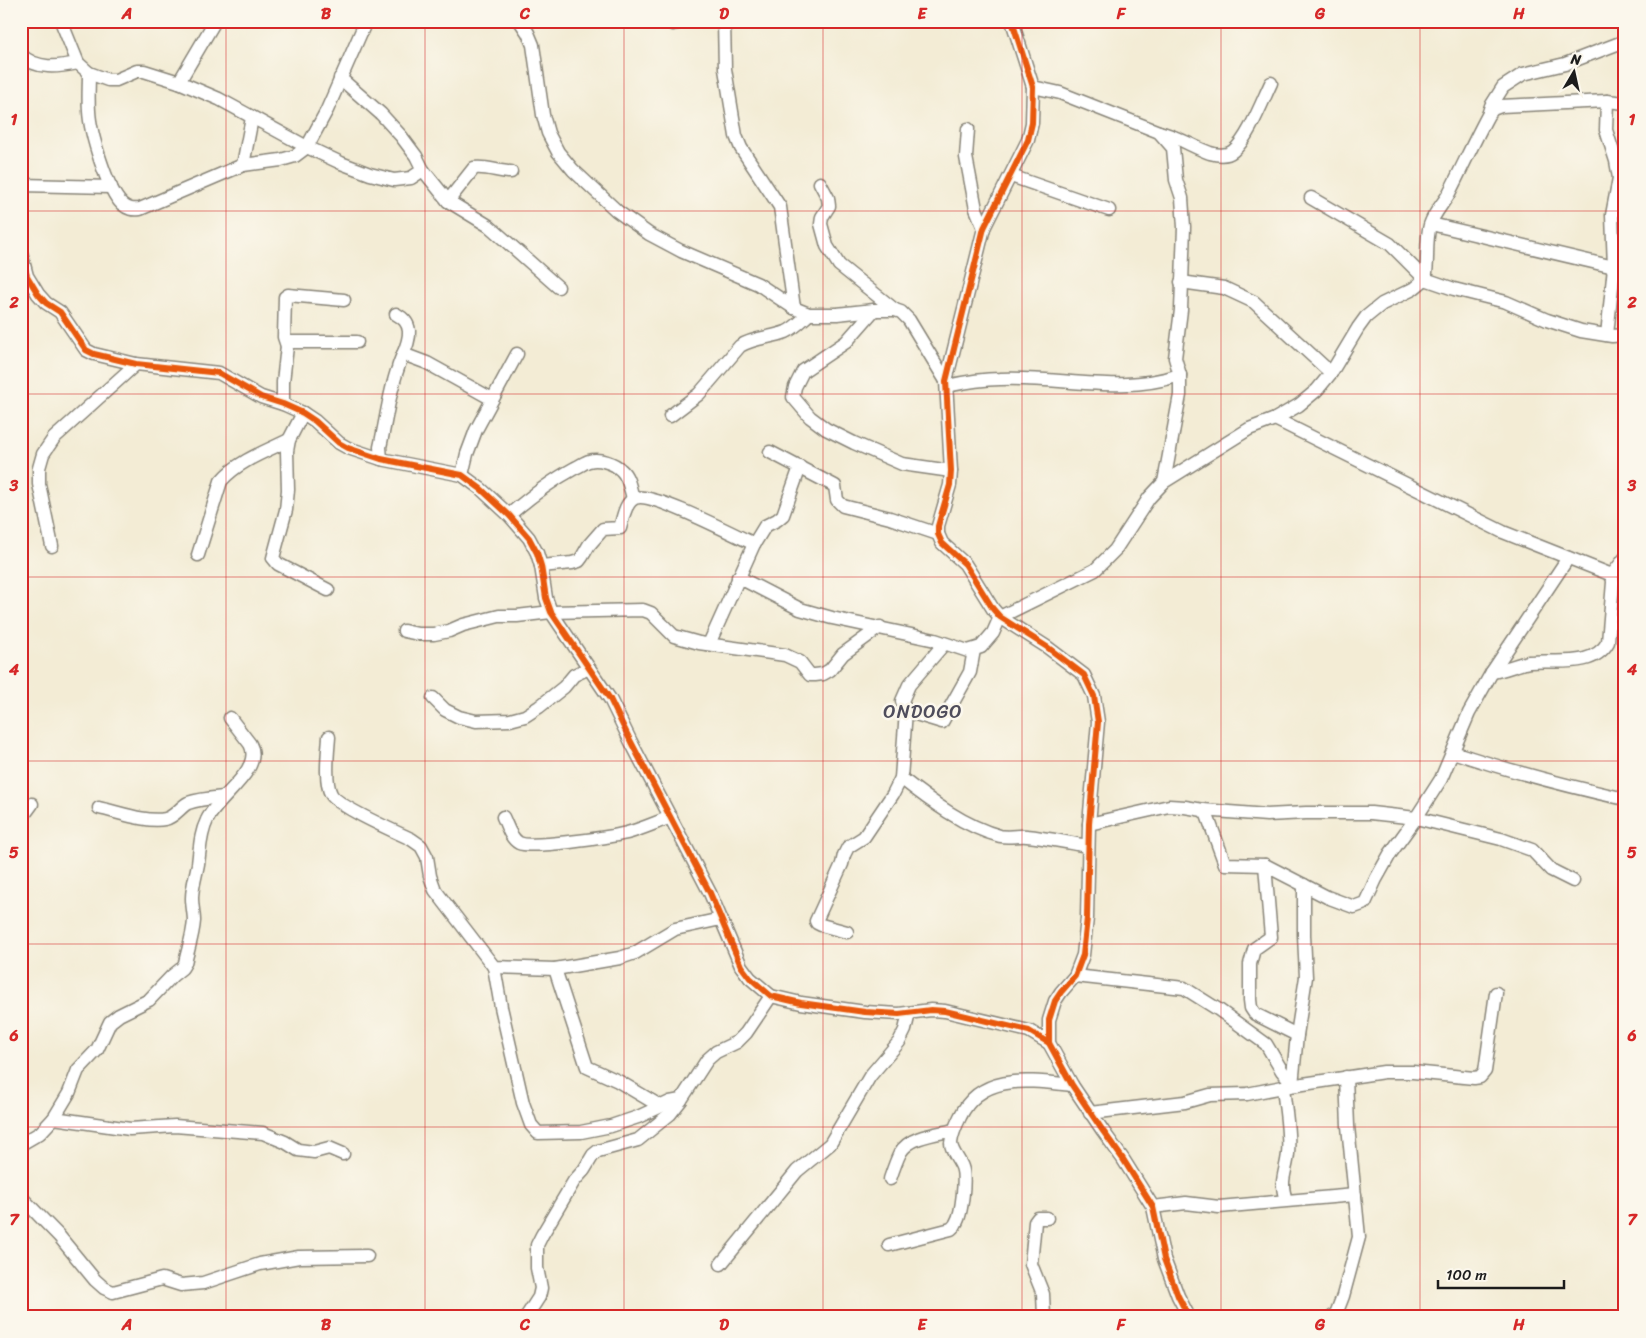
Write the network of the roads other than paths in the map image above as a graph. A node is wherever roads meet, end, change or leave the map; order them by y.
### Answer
1 (61, 21) edge
2 (215, 21) edge
3 (366, 21) edge
4 (520, 21) edge
5 (667, 21) edge
6 (687, 21) edge
7 (724, 21) edge
8 (1012, 21) edge
9 (1625, 41) edge
10 (21, 55) edge
11 (78, 63) junction
12 (89, 72) junction
13 (340, 78) junction
14 (180, 82) junction
15 (1271, 83) dead end
16 (1034, 87) junction
17 (1607, 101) junction
18 (1625, 103) edge
19 (1488, 115) junction
20 (252, 118) junction
21 (968, 128) dead end
22 (1159, 132) junction
23 (307, 148) junction
24 (243, 166) junction
25 (423, 170) junction
26 (511, 172) dead end
27 (1011, 176) junction
28 (820, 183) dead end
29 (21, 185) edge
30 (110, 187) junction
31 (1310, 198) dead end
32 (448, 200) junction
33 (1109, 210) dead end
34 (1430, 224) junction
35 (984, 228) junction
36 (21, 253) edge
37 (1614, 266) junction
38 (1425, 279) junction
39 (1182, 282) junction
40 (558, 287) dead end
41 (344, 300) dead end
42 (794, 308) junction
43 (874, 310) junction
44 (894, 310) junction
45 (396, 314) dead end
46 (809, 314) junction
47 (1606, 334) junction
48 (1625, 335) edge
49 (357, 342) dead end
50 (287, 346) junction
51 (402, 354) junction
52 (517, 354) dead end
53 (136, 364) junction
54 (1331, 373) junction
55 (1180, 375) junction
56 (947, 384) junction
57 (492, 399) junction
58 (283, 404) junction
59 (303, 413) junction
60 (670, 416) dead end
61 (1275, 419) junction
62 (288, 440) junction
63 (770, 452) dead end
64 (381, 458) junction
65 (800, 467) junction
66 (952, 471) junction
67 (462, 475) junction
68 (1164, 482) junction
69 (633, 498) junction
70 (509, 515) junction
71 (938, 534) junction
72 (754, 544) junction
73 (52, 546) dead end
74 (198, 555) dead end
75 (1568, 558) junction
76 (1625, 558) edge
77 (541, 566) junction
78 (1612, 575) junction
79 (738, 577) junction
80 (328, 590) dead end
81 (551, 612) junction
82 (1000, 617) junction
83 (880, 627) junction
84 (404, 632) dead end
85 (709, 644) junction
86 (944, 644) junction
87 (974, 650) junction
88 (589, 668) junction
89 (1492, 672) junction
90 (433, 698) dead end
91 (906, 711) junction
92 (230, 718) dead end
93 (329, 737) dead end
94 (1453, 752) junction
95 (901, 778) junction
96 (223, 797) junction
97 (1625, 799) edge
98 (32, 804) dead end
99 (99, 808) dead end
100 (1203, 810) junction
101 (503, 817) dead end
102 (672, 817) junction
103 (1416, 818) junction
104 (21, 819) edge
105 (1089, 824) junction
106 (1088, 846) junction
107 (1265, 865) junction
108 (1573, 881) dead end
109 (1304, 885) junction
110 (721, 919) junction
111 (847, 932) dead end
112 (494, 967) junction
113 (555, 969) junction
114 (1075, 976) junction
115 (1496, 992) dead end
116 (771, 996) junction
117 (909, 1013) junction
118 (1297, 1035) junction
119 (1049, 1042) junction
120 (1346, 1078) junction
121 (1072, 1085) junction
122 (1289, 1085) junction
123 (681, 1100) junction
124 (660, 1106) junction
125 (1090, 1113) junction
126 (54, 1118) junction
127 (954, 1130) junction
128 (21, 1144) edge
129 (343, 1154) dead end
130 (890, 1179) dead end
131 (1355, 1195) junction
132 (21, 1197) edge
133 (1286, 1200) junction
134 (1154, 1207) junction
135 (1047, 1218) dead end
136 (889, 1244) dead end
137 (367, 1256) dead end
138 (721, 1264) dead end
139 (1336, 1316) edge
140 (526, 1317) edge
141 (1044, 1317) edge
142 (1189, 1317) edge

1 - 11 street
2 - 14 street
3 - 13 street
4 - 42 street
5 - 6 street
7 - 42 street
8 - 16 street
9 - 19 street
10 - 11 street
11 - 12 street
12 - 14 street
12 - 30 street
13 - 23 street
13 - 25 street
14 - 20 street
15 - 22 street
16 - 22 street
16 - 27 street
17 - 18 street
17 - 19 street
17 - 37 street
19 - 34 street
20 - 23 street
20 - 24 street
21 - 35 street
22 - 39 street
23 - 24 street
23 - 25 street
24 - 30 street
25 - 32 street
26 - 32 street
27 - 33 street
27 - 35 street
28 - 44 street
29 - 30 street
31 - 38 street
32 - 40 street
34 - 37 street
34 - 38 street
35 - 56 street
36 - 53 street
37 - 47 street
38 - 47 street
38 - 54 street
39 - 54 street
39 - 55 street
41 - 50 street
42 - 46 street
43 - 44 street
43 - 46 street
43 - 66 street
44 - 56 street
45 - 51 street
46 - 60 street
47 - 48 street
49 - 50 street
50 - 58 street
51 - 57 street
51 - 64 street
52 - 57 street
53 - 58 street
53 - 73 street
54 - 61 street
55 - 56 street
55 - 68 street
56 - 66 street
57 - 67 street
58 - 59 street
59 - 62 street
59 - 64 street
61 - 68 street
61 - 75 street
62 - 74 street
62 - 80 street
63 - 65 street
64 - 67 street
65 - 71 street
65 - 72 street
66 - 71 street
67 - 70 street
68 - 82 street
69 - 70 street
69 - 72 street
69 - 77 street
70 - 77 street
71 - 82 street
72 - 79 street
75 - 78 street
75 - 89 street
76 - 78 street
77 - 81 street
78 - 89 street
79 - 83 street
79 - 85 street
81 - 84 street
81 - 85 street
81 - 88 street
82 - 87 street
82 - 105 street
83 - 85 street
83 - 86 street
86 - 87 street
86 - 91 street
87 - 91 street
88 - 90 street
88 - 102 street
89 - 94 street
91 - 95 street
92 - 96 street
93 - 112 street
94 - 97 street
94 - 103 street
95 - 106 street
95 - 111 street
96 - 99 street
96 - 126 street
98 - 104 street
100 - 103 street
100 - 105 street
100 - 107 street
101 - 102 street
102 - 110 street
103 - 108 street
103 - 109 street
105 - 106 street
106 - 114 street
107 - 109 street
107 - 118 street
109 - 118 street
110 - 113 street
110 - 116 street
112 - 113 street
112 - 124 street
113 - 124 street
114 - 119 street
114 - 122 street
115 - 120 street
116 - 117 street
116 - 123 street
117 - 119 street
117 - 138 street
118 - 122 street
119 - 121 street
120 - 122 street
120 - 131 street
121 - 125 street
121 - 127 street
122 - 125 street
122 - 133 street
123 - 124 street
123 - 140 street
125 - 134 street
126 - 128 street
126 - 129 street
127 - 130 street
127 - 136 street
131 - 133 street
131 - 139 street
132 - 137 street
133 - 134 street
134 - 142 street
135 - 141 street

